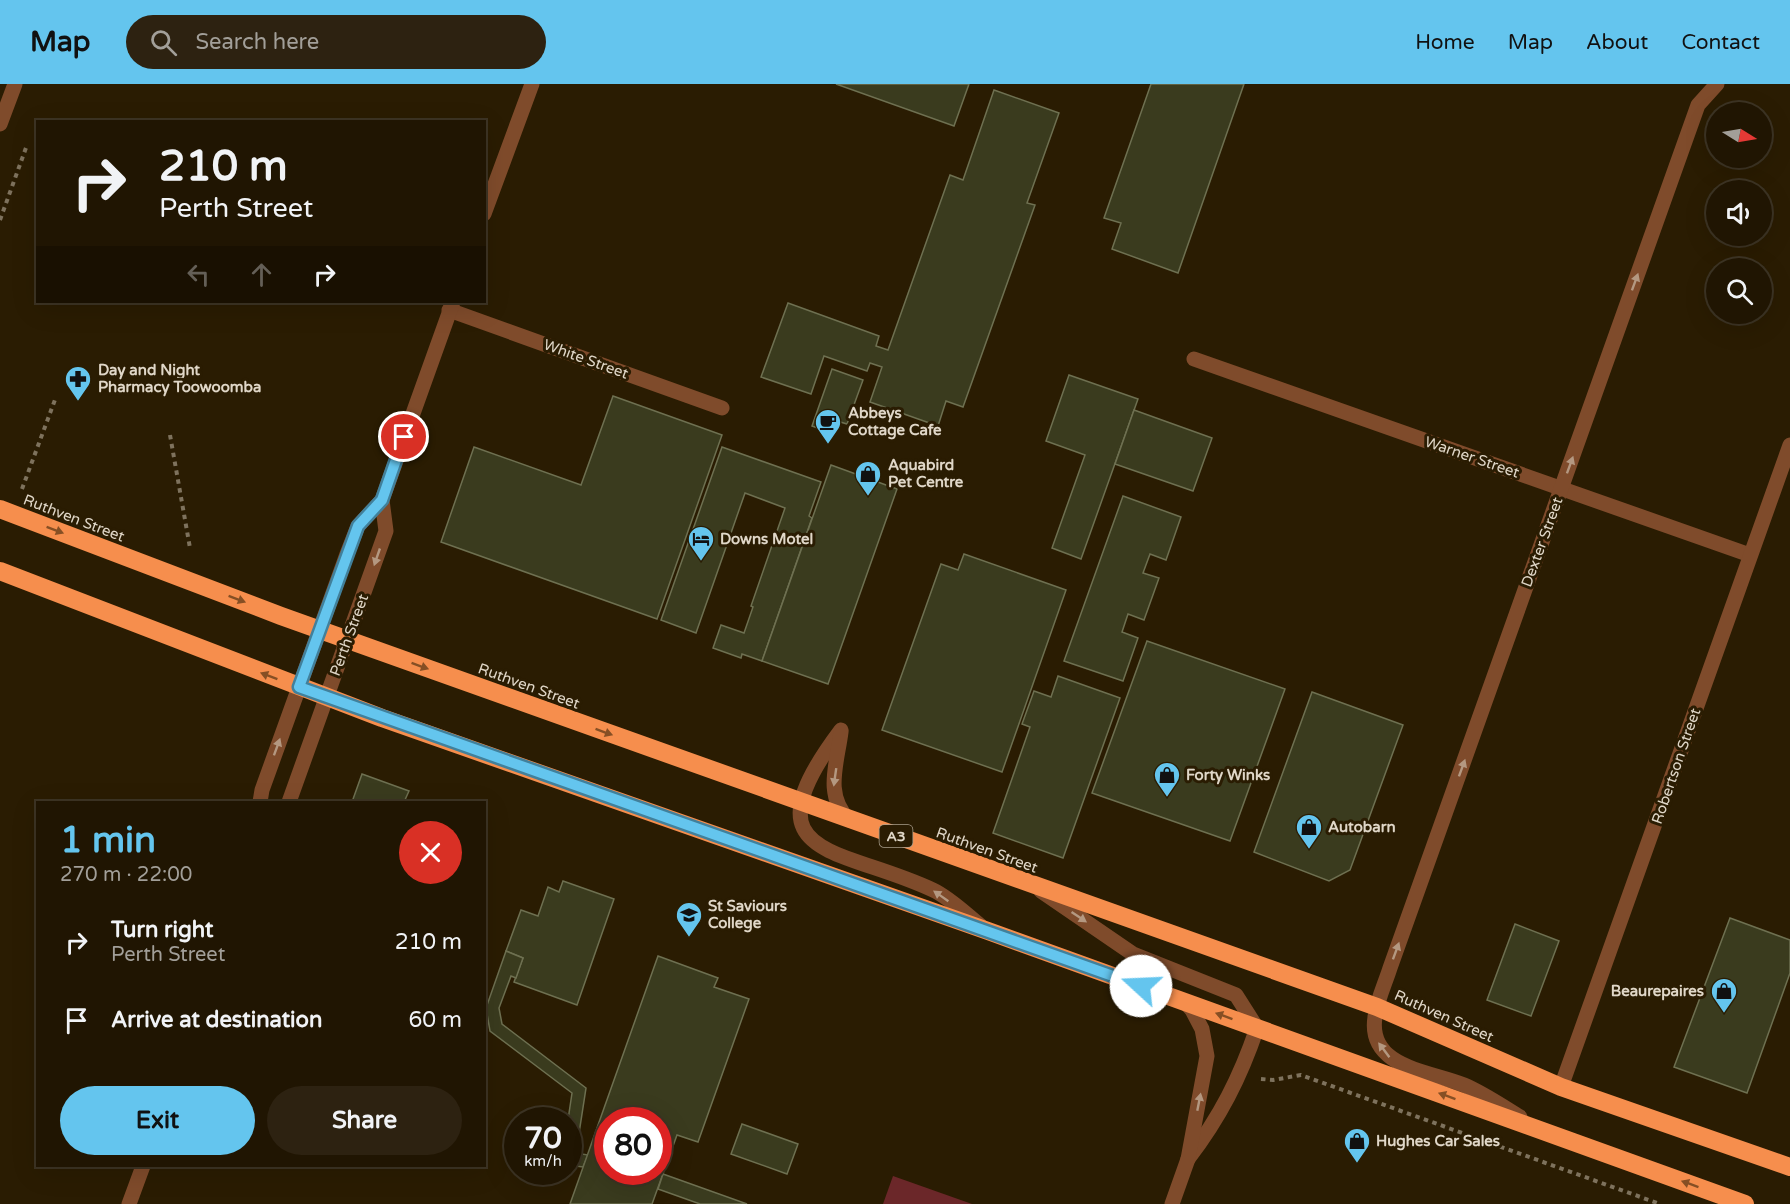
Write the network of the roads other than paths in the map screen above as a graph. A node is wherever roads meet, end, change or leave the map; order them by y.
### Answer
1 (15, 84) edge
2 (532, 84) edge
3 (1717, 84) edge
4 (0, 124) edge
5 (486, 209) edge
6 (451, 306) edge
7 (1194, 358) dead end
8 (722, 408) dead end
9 (1790, 445) edge
10 (1561, 488) junction
11 (382, 500) junction
12 (0, 509) edge
13 (1750, 555) junction
14 (0, 571) edge
15 (320, 630) junction
16 (348, 639) junction
17 (299, 687) junction
18 (327, 697) junction
19 (260, 801) edge
20 (289, 801) edge
21 (801, 802) junction
22 (849, 820) junction
23 (1031, 884) junction
24 (988, 931) junction
25 (1185, 1002) junction
26 (1377, 1007) junction
27 (1257, 1028) junction
28 (1561, 1087) junction
29 (1547, 1132) junction
30 (1188, 1159) junction
31 (143, 1167) edge
32 (1790, 1167) edge
33 (129, 1204) edge
34 (1172, 1204) edge
35 (1745, 1204) edge

1 - 4 street
2 - 5 street
10 -> 3 street, Dexter Street
6 - 8 street, White Street
6 - 11 street, Perth Street
7 - 10 street, Warner Street
9 - 13 street, Robertson Street
10 - 13 street, Warner Street
26 -> 10 street, Dexter Street
11 - 15 street, Perth Street
11 -> 16 street, Perth Street
12 -> 15 highway, Ruthven Street / A3
13 - 28 street, Robertson Street
17 -> 14 highway
15 - 16 highway, Ruthven Street / A3
15 - 17 street, Perth Street
16 - 18 street, Perth Street
16 -> 21 highway, Ruthven Street / A3
17 - 18 highway
19 -> 17 street, Perth Street
18 - 20 street, Perth Street
18 - 24 highway
21 - 22 highway, Ruthven Street / A3
21 -> 22 street
24 -> 21 street
22 - 23 highway, Ruthven Street / A3
23 - 26 highway, Ruthven Street / A3
23 -> 27 street
24 - 25 highway
27 -> 25 highway
30 -> 25 street
26 - 28 highway, Ruthven Street / A3
29 -> 26 street, Dexter Street
29 -> 27 highway
27 - 30 street
28 - 32 highway, Ruthven Street / A3
35 -> 29 highway
30 - 34 street
31 - 33 street

